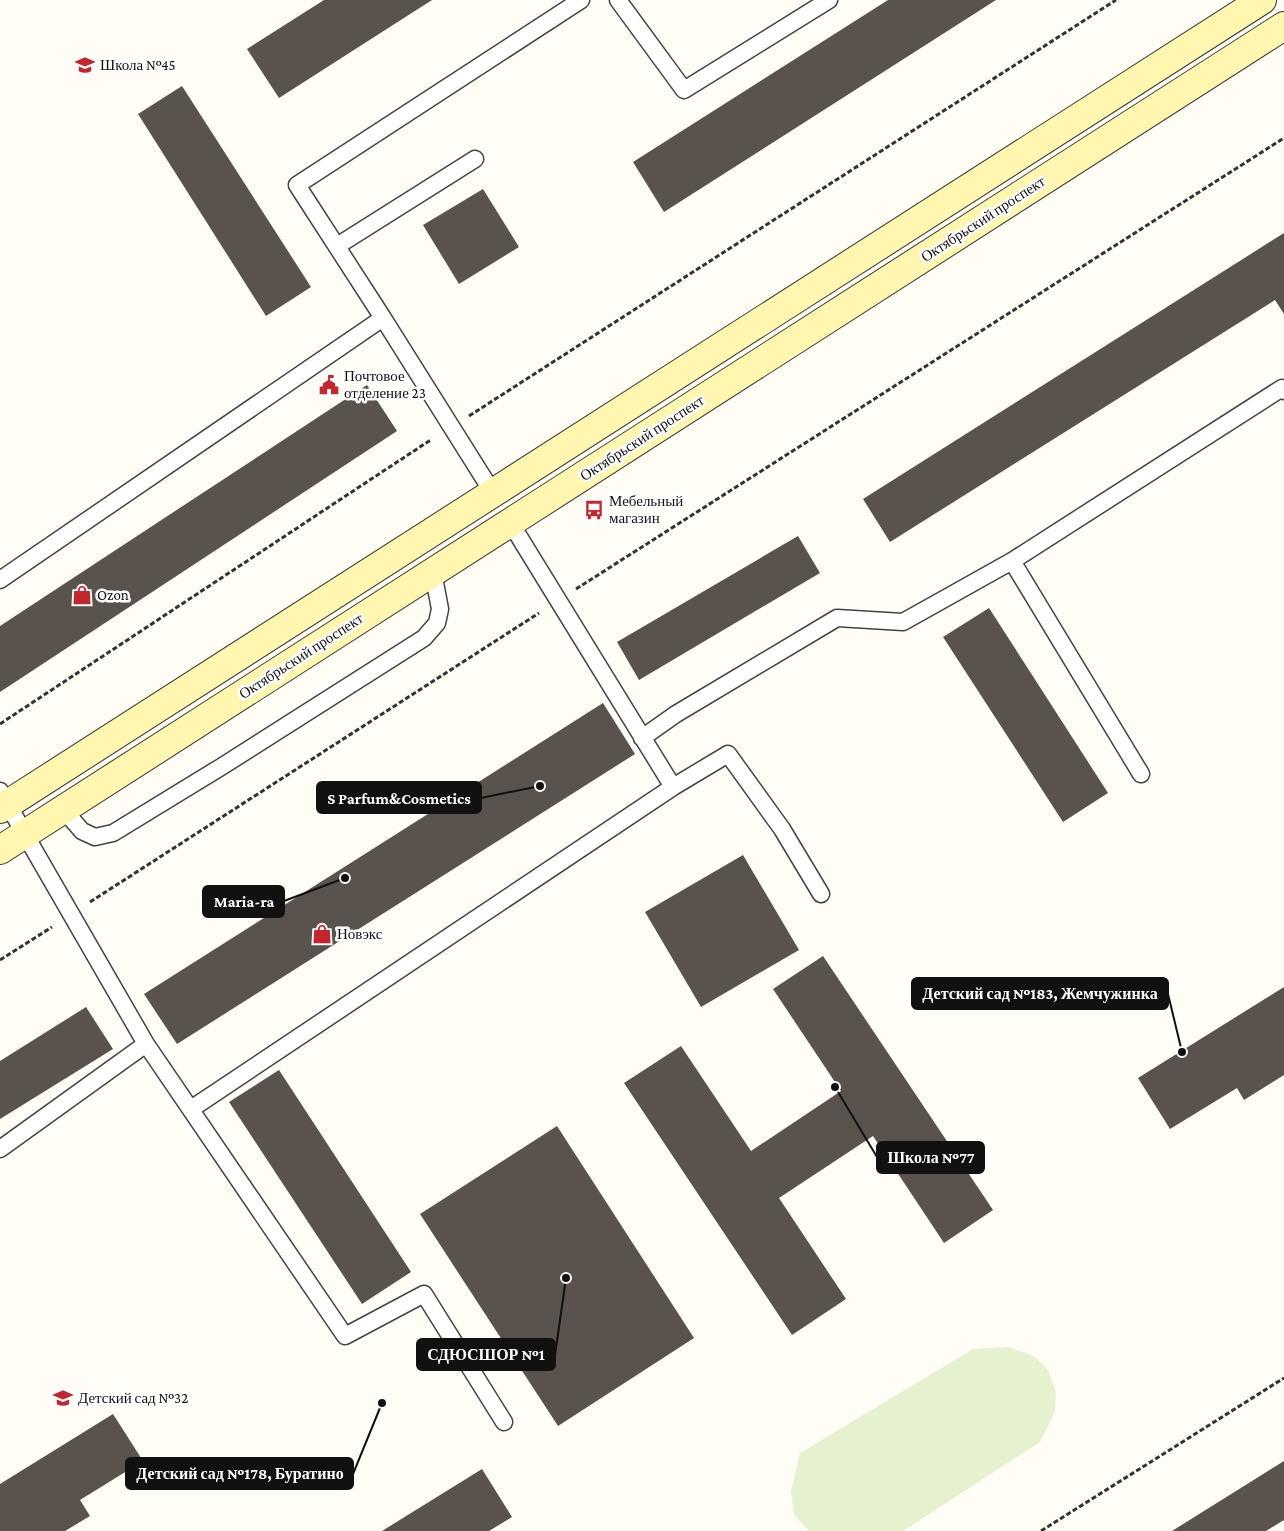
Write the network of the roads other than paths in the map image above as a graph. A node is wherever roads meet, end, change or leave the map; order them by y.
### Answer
1 (581, 0) edge
2 (618, 0) edge
3 (829, 0) edge
4 (1262, 0) edge
5 (1284, 26) edge
6 (474, 159) dead end
7 (337, 246) junction
8 (383, 318) junction
9 (1284, 392) edge
10 (493, 493) junction
11 (510, 522) junction
12 (1012, 561) junction
13 (433, 572) junction
14 (0, 580) edge
15 (642, 738) junction
16 (1141, 774) dead end
17 (673, 787) junction
18 (3, 801) edge
19 (63, 809) junction
20 (24, 834) junction
21 (0, 850) edge
22 (821, 894) dead end
23 (146, 1044) junction
24 (191, 1109) junction
25 (0, 1149) edge
26 (504, 1422) dead end

1 - 7 lane
2 - 3 lane
4 - 10 main road
5 - 11 main road, Октябрьский проспект
6 - 7 lane
7 - 8 lane
8 - 10 lane
8 - 14 lane
9 - 12 lane
10 - 18 main road
11 - 13 main road, Октябрьский проспект
11 - 15 lane
12 - 15 lane
12 - 16 lane
13 - 19 main road, Октябрьский проспект
13 - 19 lane
15 - 17 lane
17 - 22 lane
17 - 24 lane
18 - 20 lane
19 - 20 main road, Октябрьский проспект
20 - 21 main road, Октябрьский проспект
20 - 23 lane
23 - 24 lane
23 - 25 lane
24 - 26 lane

